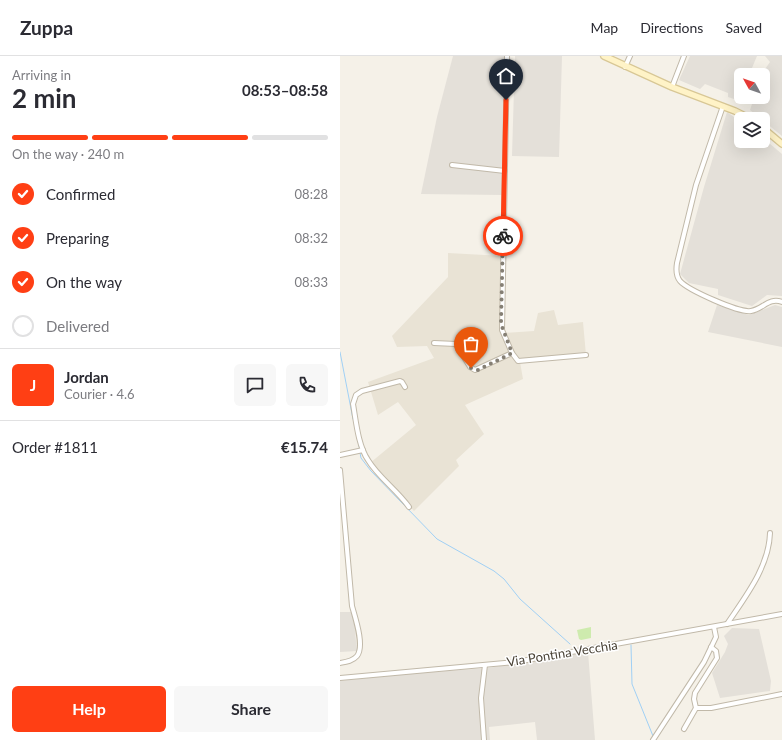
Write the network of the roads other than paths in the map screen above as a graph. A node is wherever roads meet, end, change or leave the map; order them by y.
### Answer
1 (507, 56) edge
2 (604, 56) edge
3 (630, 56) edge
4 (684, 56) edge
5 (625, 67) junction
6 (672, 87) junction
7 (723, 106) junction
8 (735, 112) edge
9 (770, 134) edge
10 (782, 144) edge
11 (452, 165) dead end
12 (506, 171) junction
13 (782, 302) edge
14 (434, 342) dead end
15 (512, 353) junction
16 (586, 355) dead end
17 (405, 388) dead end
18 (363, 450) junction
19 (340, 455) edge
20 (340, 470) edge
21 (409, 507) dead end
22 (770, 533) dead end
23 (782, 614) edge
24 (727, 624) junction
25 (714, 627) junction
26 (712, 647) junction
27 (340, 663) edge
28 (485, 666) junction
29 (340, 678) edge
30 (782, 694) edge
31 (696, 708) junction
32 (684, 729) dead end
33 (484, 740) edge
34 (653, 740) edge

1 - 12 street
2 - 5 main road
3 - 5 street
4 - 6 street
5 - 6 main road
6 - 7 main road
7 - 8 main road
7 - 13 street
9 - 10 main road
11 - 12 street
12 - 15 street
14 - 15 street
15 - 16 street
17 - 18 street
18 - 19 street
18 - 21 street
20 - 27 street
22 - 24 street
23 - 24 street, Via Pontina Vecchia
24 - 25 street, Via Pontina Vecchia
25 - 26 street
25 - 28 street, Via Pontina Vecchia
26 - 31 street
26 - 34 street
28 - 29 street, Via Pontina Vecchia
28 - 33 street
30 - 31 street
31 - 32 street

